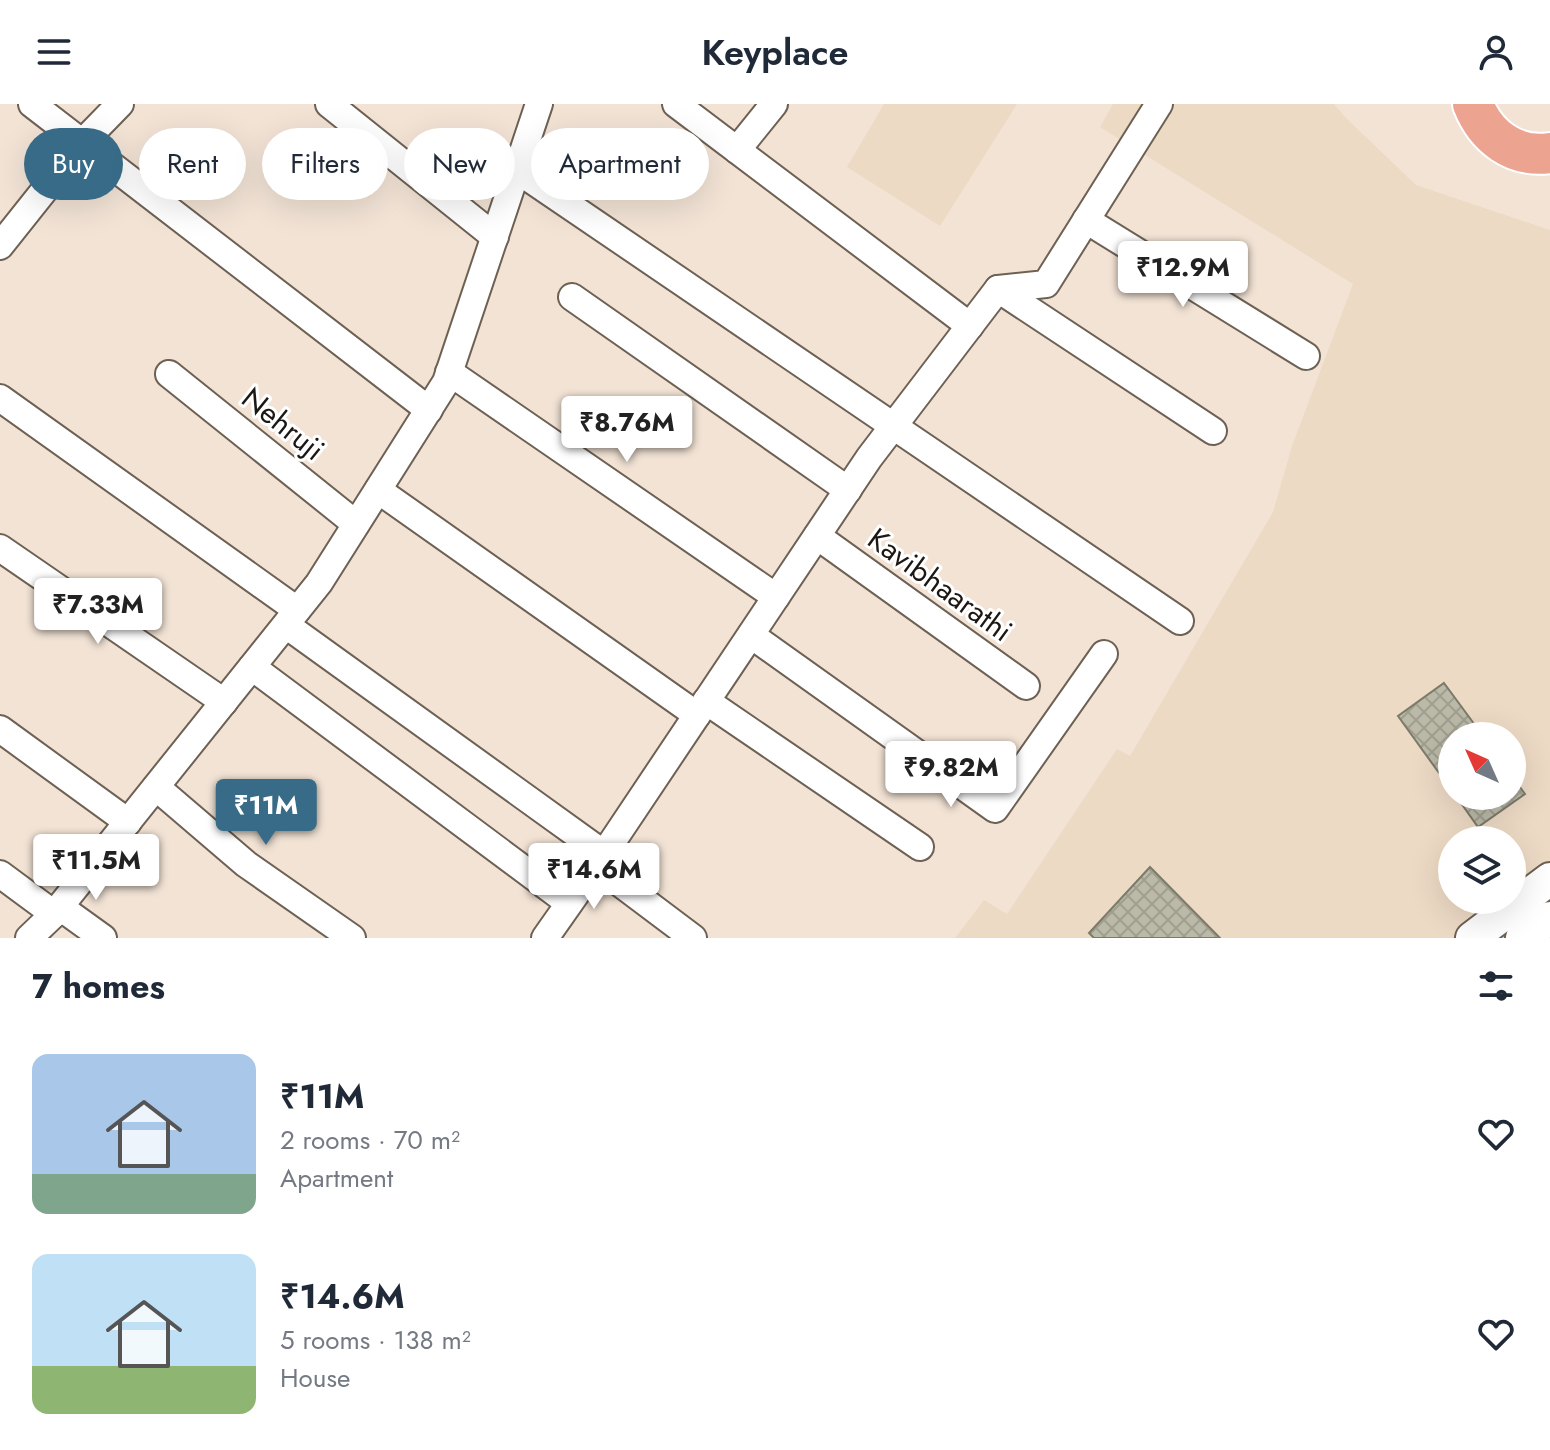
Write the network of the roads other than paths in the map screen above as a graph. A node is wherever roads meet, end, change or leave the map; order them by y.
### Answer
1 (32, 104) edge
2 (120, 104) edge
3 (329, 104) edge
4 (539, 104) edge
5 (676, 104) edge
6 (774, 104) edge
7 (1159, 104) edge
8 (1473, 104) edge
9 (63, 128) edge
10 (97, 128) edge
11 (737, 150) junction
12 (1532, 152) edge
13 (517, 170) junction
14 (123, 174) edge
15 (1550, 181) edge
16 (37, 200) edge
17 (1086, 220) junction
18 (495, 237) junction
19 (0, 246) edge
20 (998, 289) junction
21 (572, 297) dead end
22 (970, 326) junction
23 (1306, 356) dead end
24 (169, 374) dead end
25 (448, 377) junction
26 (400, 387) junction
27 (0, 398) edge
28 (429, 410) junction
29 (893, 426) junction
30 (1213, 431) dead end
31 (378, 490) junction
32 (848, 490) junction
33 (356, 524) junction
34 (817, 536) junction
35 (0, 548) edge
36 (776, 597) junction
37 (291, 618) junction
38 (1180, 621) dead end
39 (751, 635) junction
40 (1104, 654) dead end
41 (252, 667) junction
42 (1026, 686) dead end
43 (224, 702) junction
44 (702, 708) junction
45 (0, 729) edge
46 (156, 787) junction
47 (128, 822) junction
48 (920, 847) dead end
49 (600, 860) junction
50 (0, 874) edge
51 (1550, 879) edge
52 (569, 903) junction
53 (57, 911) junction
54 (1550, 918) edge
55 (29, 938) edge
56 (103, 938) edge
57 (352, 938) edge
58 (545, 938) edge
59 (693, 938) edge
60 (1472, 938) edge
61 (1522, 938) edge

1 - 9 street
2 - 10 street
3 - 18 street
4 - 13 street
5 - 11 street
6 - 11 street
7 - 17 street
8 - 12 main road
11 - 22 street
12 - 15 main road
13 - 18 street
13 - 29 street
14 - 26 street
16 - 19 street
17 - 20 street
17 - 23 street
18 - 25 street
20 - 22 street
20 - 30 street
21 - 32 street
22 - 29 street
24 - 33 street, Nehruji
25 - 26 street
25 - 28 street
25 - 36 street
26 - 28 street
27 - 37 street
28 - 31 street
29 - 32 street
29 - 38 street
31 - 33 street
31 - 44 street
32 - 34 street
33 - 37 street
34 - 36 street
34 - 42 street, Kavibhaarathi
35 - 43 street
36 - 39 street
37 - 41 street
37 - 49 street
39 - 40 street
39 - 44 street
41 - 43 street
41 - 52 street
43 - 46 street
44 - 48 street
44 - 49 street
45 - 47 street
46 - 47 street
46 - 57 street
47 - 53 street
49 - 52 street
49 - 59 street
50 - 53 street
51 - 60 street
52 - 58 street
53 - 55 street
53 - 56 street
54 - 61 street

